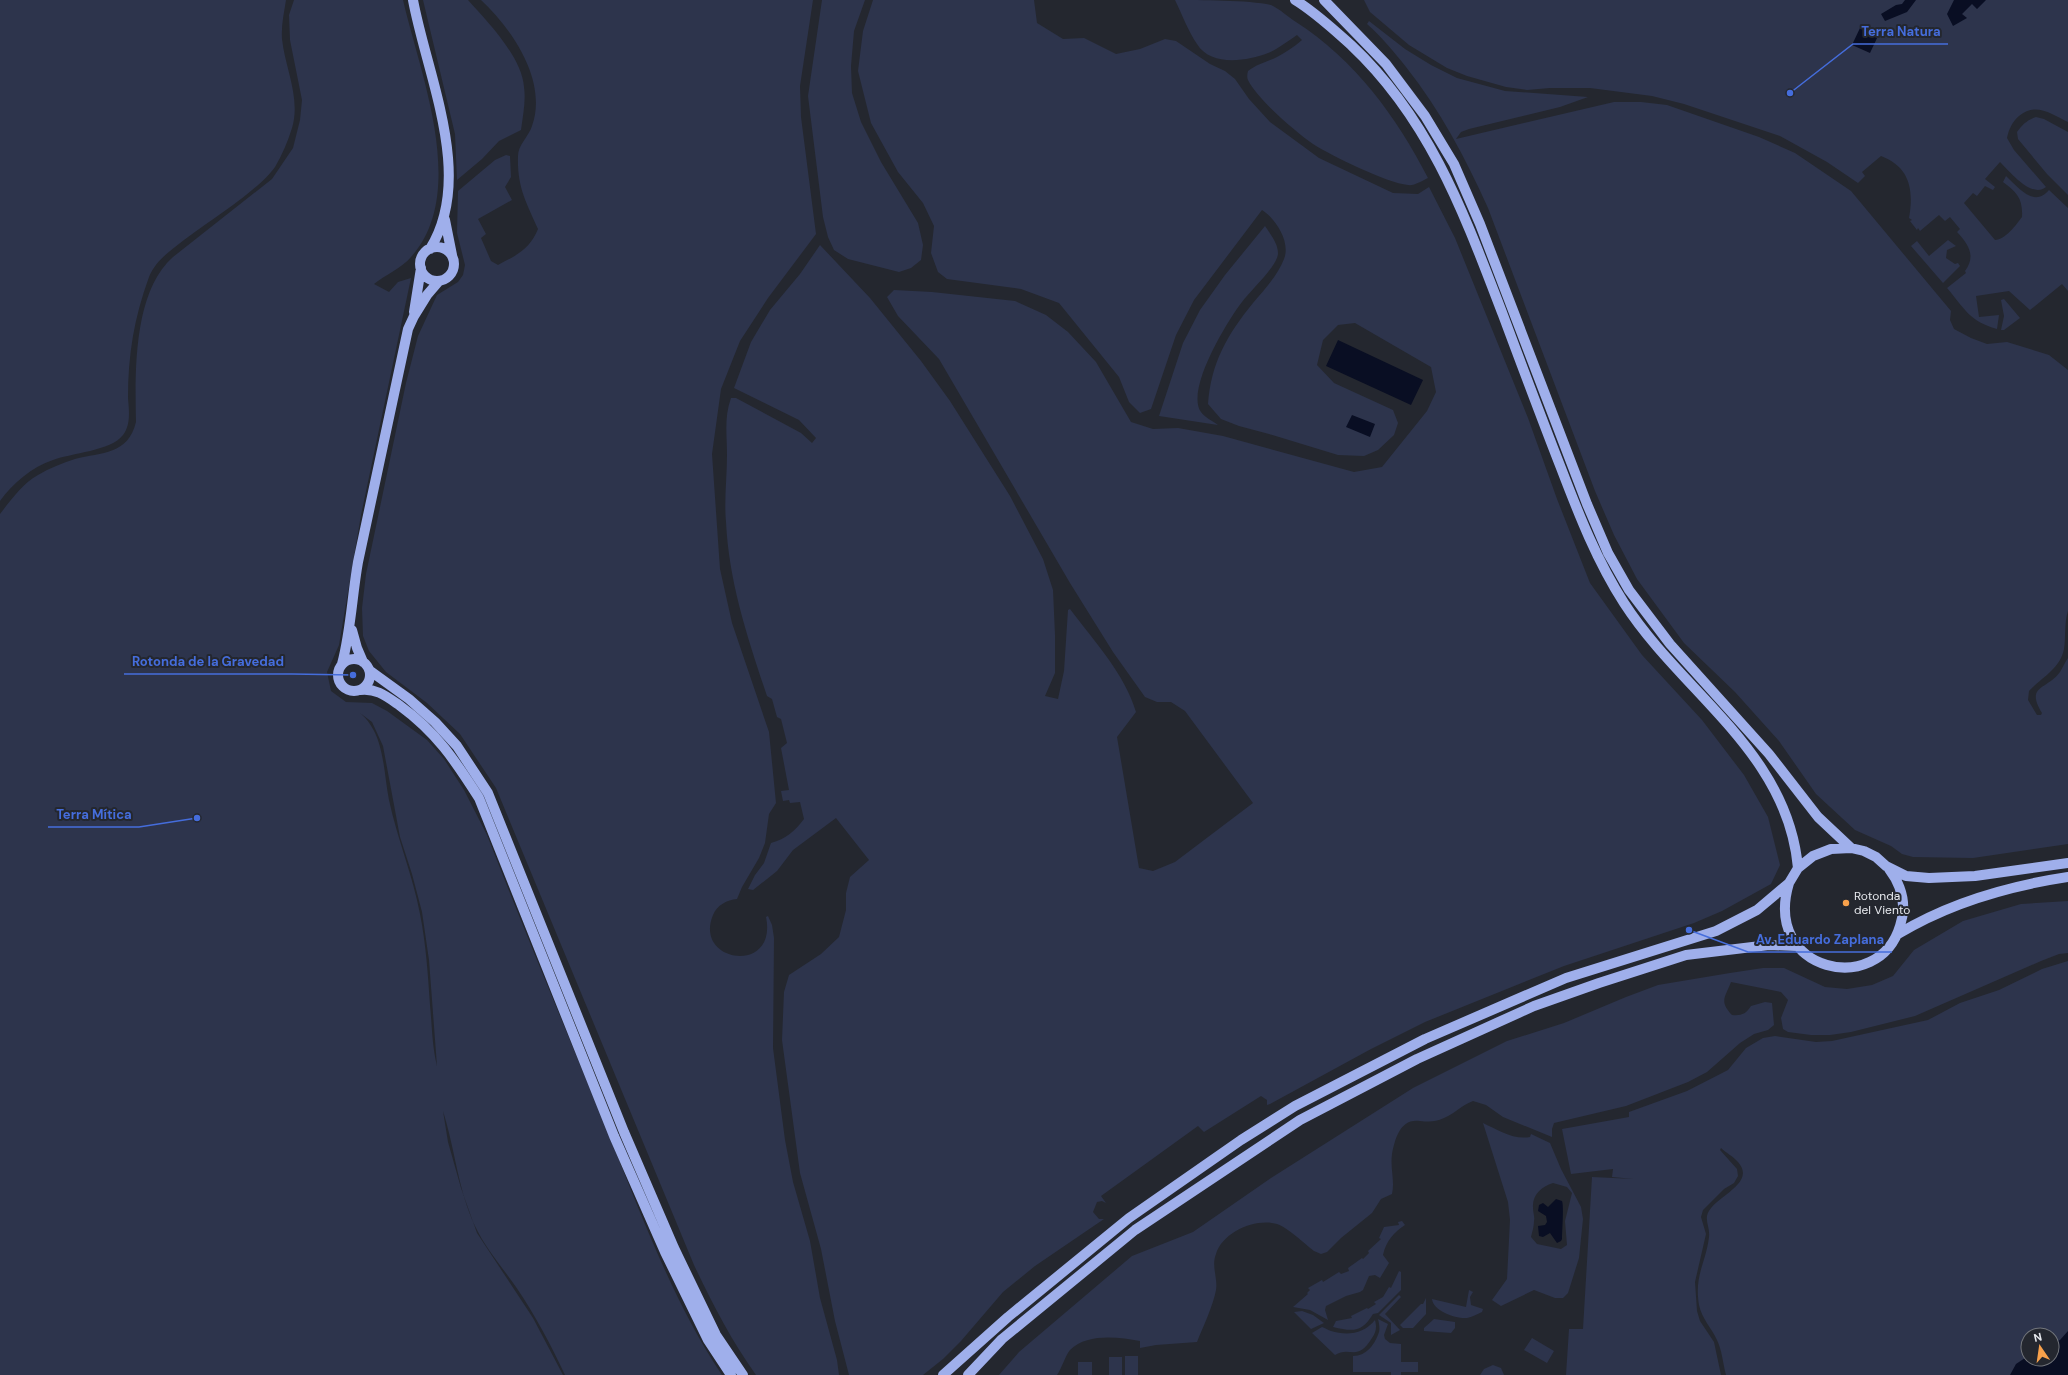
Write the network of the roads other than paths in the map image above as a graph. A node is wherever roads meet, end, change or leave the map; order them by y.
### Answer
1 (413, 0) edge
2 (1295, 0) edge
3 (1324, 0) edge
4 (444, 218) junction
5 (430, 249) junction
6 (453, 256) junction
7 (421, 268) junction
8 (439, 280) junction
9 (414, 316) junction
10 (351, 621) junction
11 (342, 664) junction
12 (366, 666) junction
13 (360, 690) junction
14 (1851, 848) junction
15 (2068, 863) edge
16 (1886, 866) junction
17 (1798, 868) junction
18 (2068, 877) edge
19 (1789, 883) junction
20 (1898, 934) junction
21 (1797, 946) junction
22 (731, 1375) edge
23 (743, 1375) edge
24 (943, 1375) edge
25 (968, 1375) edge

1 - 4 main road
2 - 17 main road
3 - 14 main road
4 - 5 main road
4 - 6 main road
5 - 6 main road
5 - 7 main road
6 - 8 main road
7 - 8 main road
7 - 9 main road
8 - 9 main road
9 - 10 main road
10 - 11 main road
10 - 12 main road
11 - 12 main road
11 - 13 main road
12 - 13 main road
12 - 23 main road
13 - 22 main road
14 - 16 main road
14 - 17 main road
15 - 16 main road
16 - 20 main road
17 - 19 main road
18 - 20 main road
19 - 21 main road
19 - 24 main road
20 - 21 main road
21 - 25 main road

